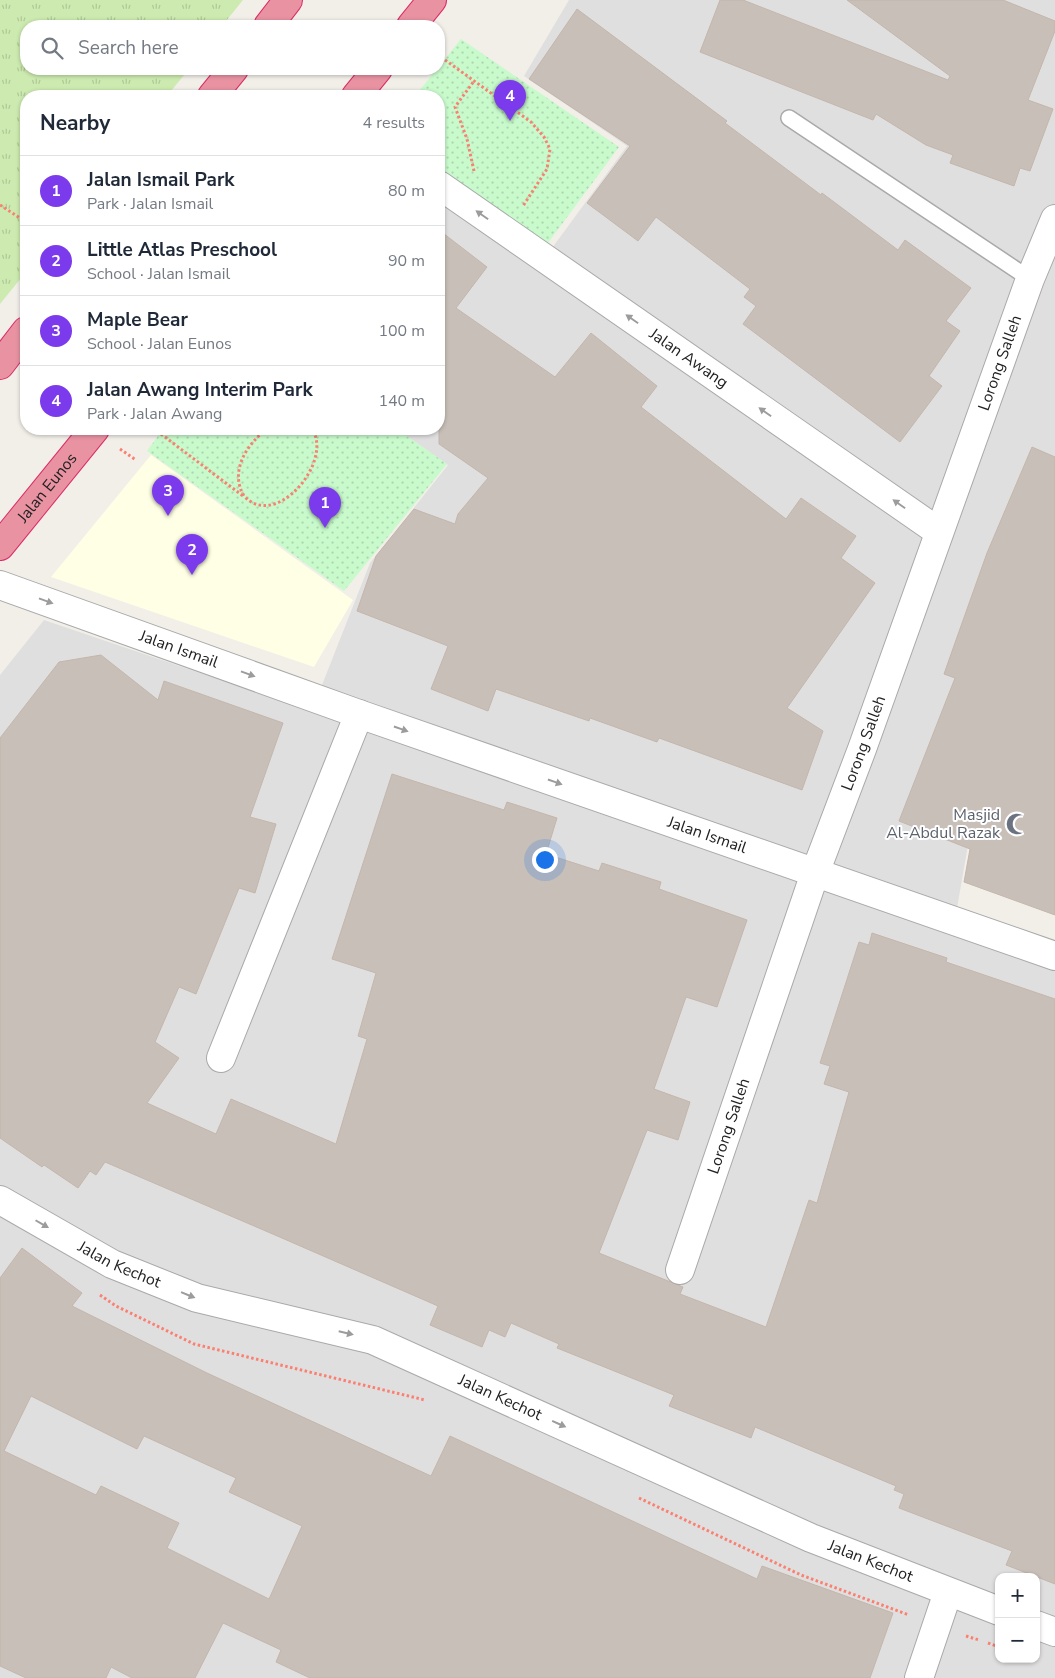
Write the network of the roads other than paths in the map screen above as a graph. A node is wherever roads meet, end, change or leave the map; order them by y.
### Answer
1 (288, 0) edge
2 (432, 0) edge
3 (273, 20) edge
4 (416, 20) edge
5 (229, 75) edge
6 (373, 75) edge
7 (217, 90) edge
8 (361, 90) edge
9 (789, 118) dead end
10 (445, 189) edge
11 (1055, 219) edge
12 (1030, 279) junction
13 (20, 339) edge
14 (0, 365) edge
15 (90, 435) edge
16 (939, 532) junction
17 (0, 546) edge
18 (0, 585) edge
19 (359, 714) junction
20 (815, 873) junction
21 (1055, 956) edge
22 (221, 1058) dead end
23 (0, 1200) edge
24 (680, 1270) dead end
25 (948, 1592) junction
26 (995, 1610) edge
27 (1040, 1626) edge
28 (1055, 1632) edge
29 (919, 1678) edge

1 - 3 highway
2 - 4 highway
5 - 7 highway
6 - 8 highway
9 - 12 lane
16 -> 10 street, Jalan Awang
11 - 12 street, Lorong Salleh
12 - 16 street, Lorong Salleh
13 - 14 highway
15 - 17 highway, Jalan Eunos
16 - 20 street, Lorong Salleh
18 -> 19 street, Jalan Ismail
19 -> 20 street, Jalan Ismail
19 - 22 street
20 - 21 street, Jalan Ismail
20 - 24 street, Lorong Salleh
23 -> 25 street, Jalan Kechot
25 - 26 street, Jalan Kechot
25 - 29 street
27 - 28 street

